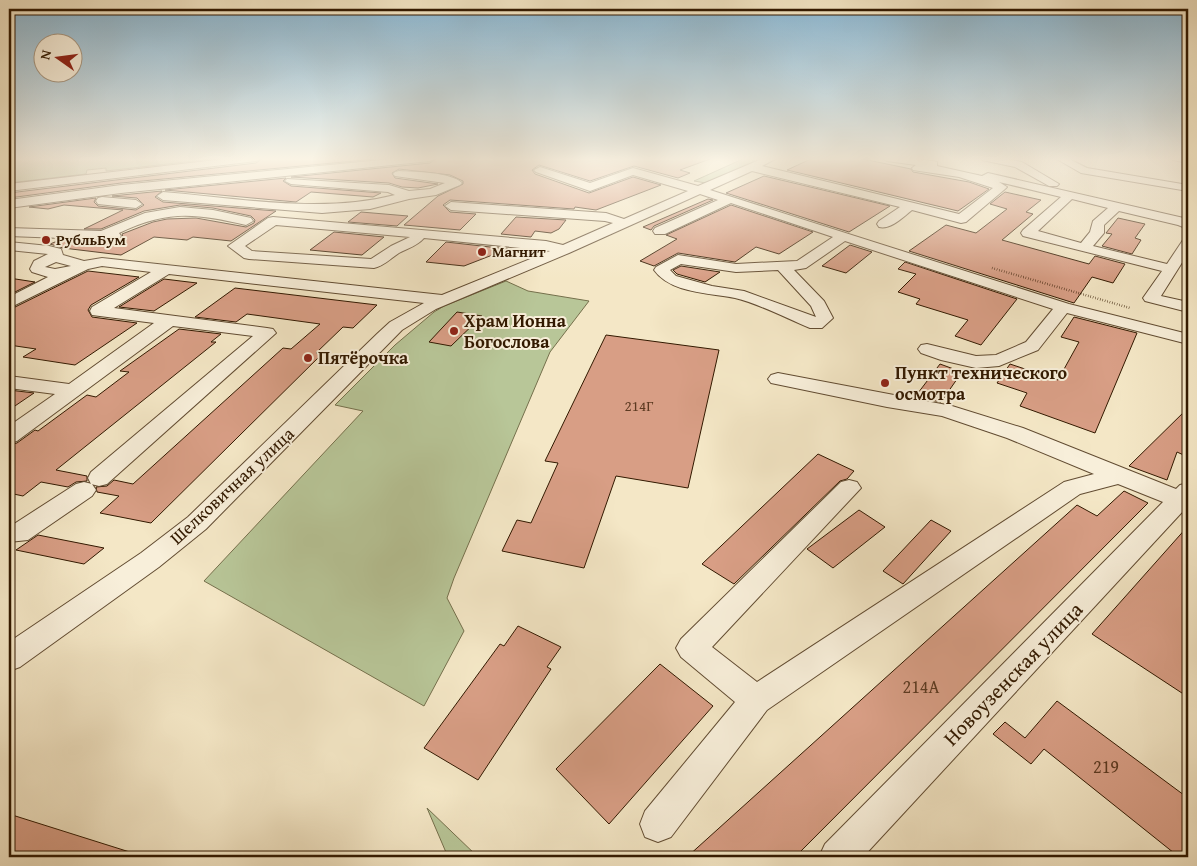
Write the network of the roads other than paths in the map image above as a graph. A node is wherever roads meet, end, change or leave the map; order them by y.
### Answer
1 (53, 198) edge
2 (79, 198) edge
3 (193, 198) edge
4 (318, 198) edge
5 (395, 198) edge
6 (680, 198) edge
7 (880, 198) edge
8 (987, 198) edge
9 (1066, 198) edge
10 (1085, 198) edge
11 (1122, 198) edge
12 (730, 199) joint
13 (9, 204) edge
14 (136, 204) dead end
15 (451, 206) dead end
16 (909, 206) junction
17 (1118, 206) junction
18 (322, 209) junction
19 (1188, 212) edge
20 (246, 221) dead end
21 (273, 221) junction
22 (625, 222) junction
23 (884, 224) dead end
24 (1188, 225) edge
25 (660, 231) dead end
26 (9, 232) edge
27 (420, 235) junction
28 (843, 236) junction
29 (1188, 243) edge
30 (9, 246) edge
31 (1084, 248) junction
32 (564, 250) junction
33 (55, 257) junction
34 (84, 265) junction
35 (782, 266) junction
36 (736, 268) junction
37 (166, 269) junction
38 (1171, 269) junction
39 (66, 273) junction
40 (738, 294) junction
41 (442, 300) junction
42 (9, 303) edge
43 (1063, 307) junction
44 (1188, 307) edge
45 (171, 320) junction
46 (1188, 339) edge
47 (927, 349) dead end
48 (778, 379) dead end
49 (9, 382) edge
50 (73, 390) junction
51 (9, 436) edge
52 (1120, 476) junction
53 (849, 488) dead end
54 (1185, 498) edge
55 (9, 533) edge
56 (9, 658) edge
57 (756, 700) junction
58 (658, 824) dead end
59 (838, 857) edge

1 - 13 street
2 - 14 street
3 - 18 street
4 - 18 street
5 - 18 street
6 - 22 street, Шелковичная улица
7 - 16 street
8 - 16 street
9 - 31 street
10 - 17 street
11 - 19 street
12 - 25 street
12 - 28 street
15 - 22 street
16 - 23 street
17 - 24 street
17 - 31 street
18 - 21 street
20 - 26 street
21 - 27 street
21 - 27 street
22 - 32 street, Шелковичная улица
27 - 32 street
28 - 35 street
28 - 43 street
29 - 38 street
30 - 33 street
31 - 38 street
32 - 41 street, Шелковичная улица
33 - 34 street
33 - 39 street
34 - 37 street, Шелковичная улица
34 - 39 street, Шелковичная улица
35 - 36 street
35 - 40 street
36 - 40 street
36 - 40 street
37 - 41 street, Шелковичная улица
37 - 45 street
38 - 44 street
39 - 42 street, Шелковичная улица
41 - 56 street, Шелковичная улица
43 - 46 street
43 - 47 street
45 - 50 street
45 - 55 street
48 - 52 street
49 - 50 street
50 - 51 street
52 - 54 street
52 - 57 street
53 - 57 street
54 - 59 street, Новоузенская улица
57 - 58 street

